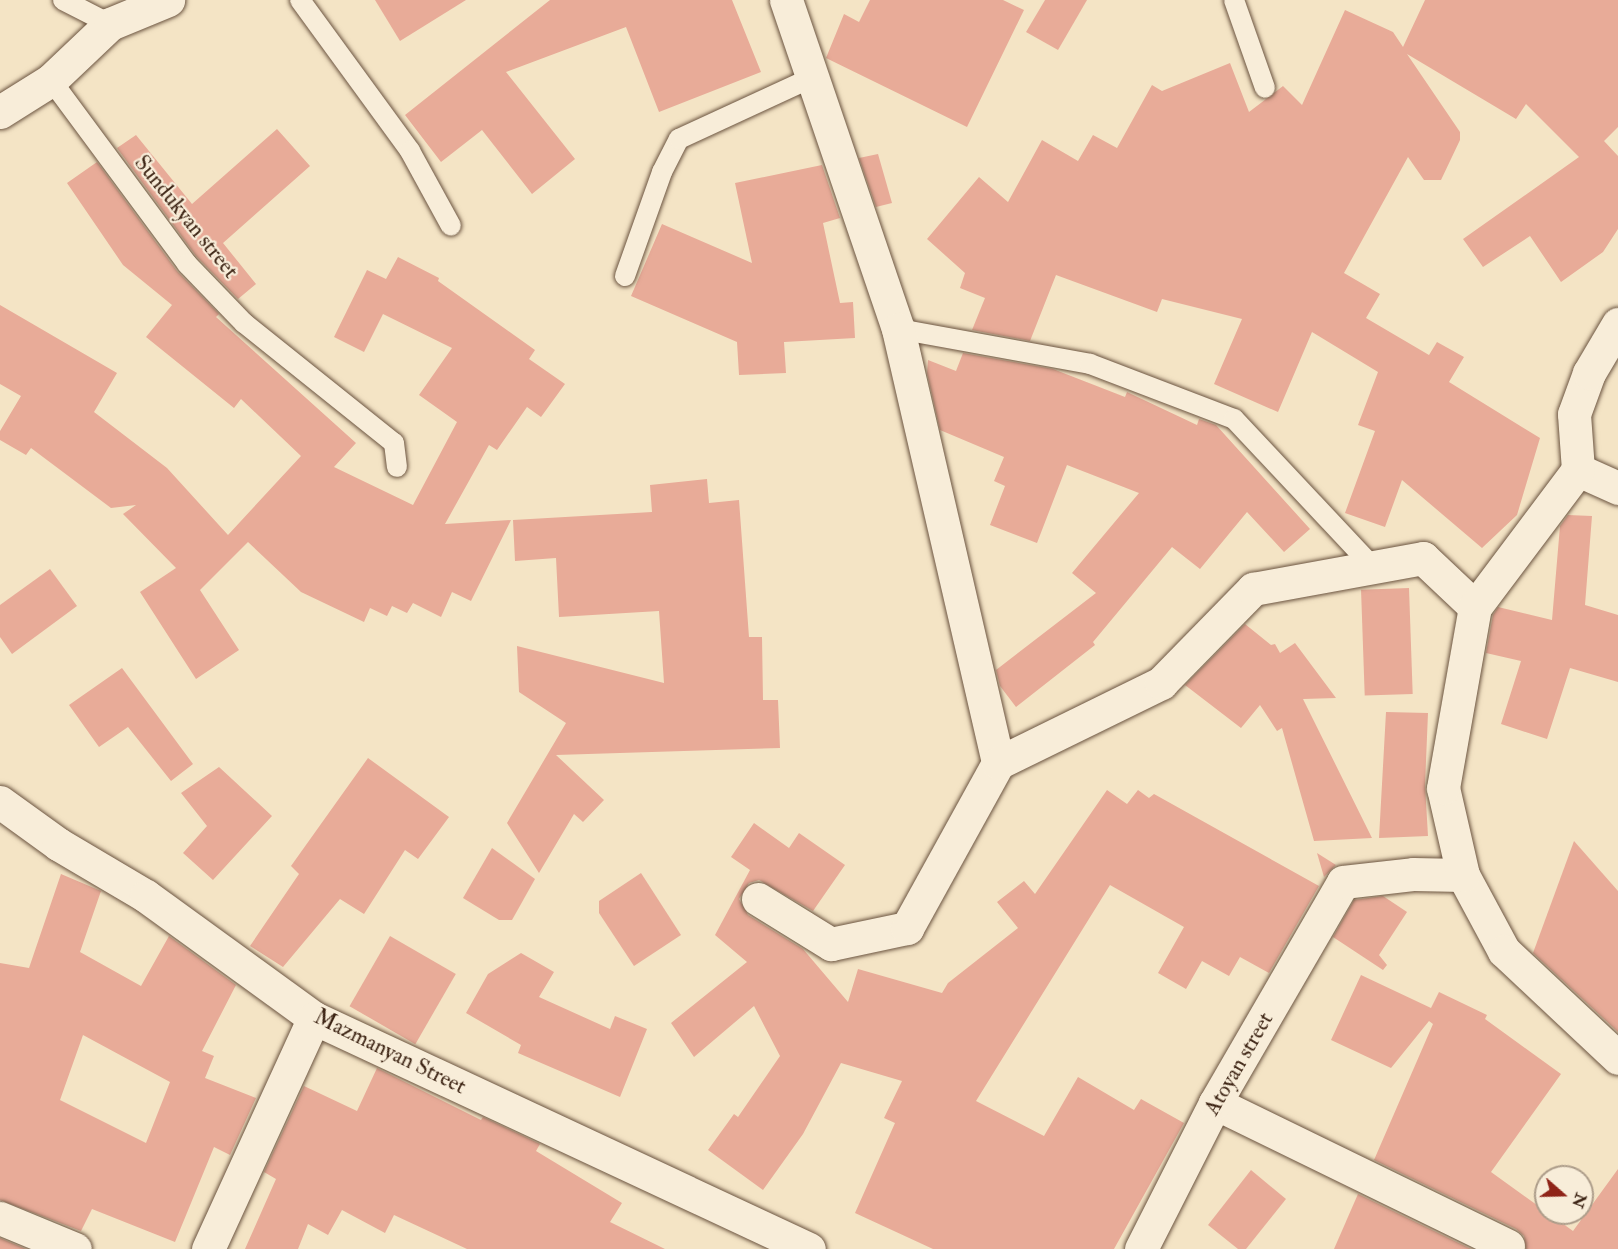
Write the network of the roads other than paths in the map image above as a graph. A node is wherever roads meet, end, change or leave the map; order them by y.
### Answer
1 (63, 0) edge
2 (168, 0) edge
3 (300, 0) edge
4 (786, 0) edge
5 (1234, 0) edge
6 (110, 24) junction
7 (811, 78) junction
8 (51, 80) junction
9 (1264, 88) dead end
10 (0, 112) edge
11 (451, 226) dead end
12 (625, 276) dead end
13 (1618, 324) edge
14 (898, 329) junction
15 (397, 467) dead end
16 (1578, 471) junction
17 (1618, 488) edge
18 (1373, 567) junction
19 (1475, 607) junction
20 (998, 763) junction
21 (0, 802) edge
22 (1463, 875) junction
23 (758, 899) dead end
24 (314, 1018) junction
25 (1618, 1058) edge
26 (1215, 1103) junction
27 (0, 1218) edge
28 (1508, 1246) dead end
29 (75, 1249) edge
30 (208, 1249) edge
31 (809, 1249) edge
32 (1142, 1249) edge

1 - 6 lane
2 - 6 street
3 - 11 lane
4 - 7 street
5 - 9 lane
6 - 8 street
7 - 12 lane
7 - 14 street
8 - 10 street
8 - 15 lane, Sundukyan street
13 - 16 street
14 - 18 lane
14 - 20 street
16 - 17 street
16 - 19 street
18 - 19 street
18 - 20 street
19 - 22 street
20 - 23 street
21 - 24 street, Mazmanyan Street
22 - 25 street
22 - 26 street, Atoyan street
24 - 30 street
24 - 31 street, Mazmanyan Street
26 - 28 street
26 - 32 street, Atoyan street
27 - 29 street

